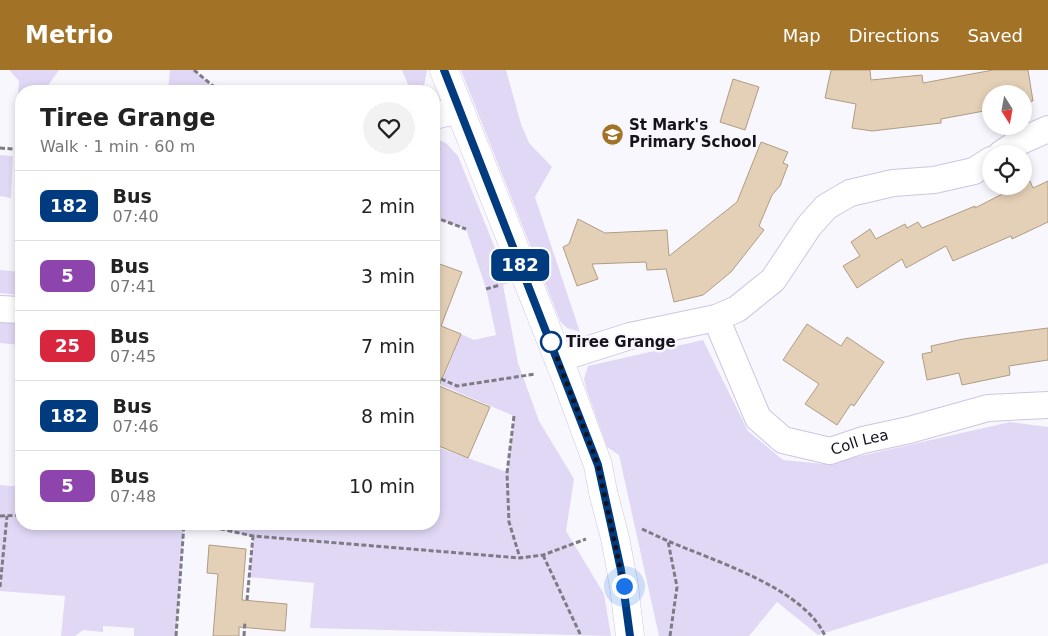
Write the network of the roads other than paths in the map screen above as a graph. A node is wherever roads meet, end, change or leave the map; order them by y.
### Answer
1 (444, 70) edge
2 (446, 113) edge
3 (1048, 130) edge
4 (1014, 145) edge
5 (982, 166) edge
6 (0, 309) edge
7 (15, 310) edge
8 (716, 318) junction
9 (560, 365) junction
10 (1048, 405) edge
11 (630, 636) edge

1 - 2 street
2 - 9 street
3 - 4 street
5 - 8 street
6 - 7 street
8 - 9 street
8 - 10 street, Coll Lea
9 - 11 street, bridge

